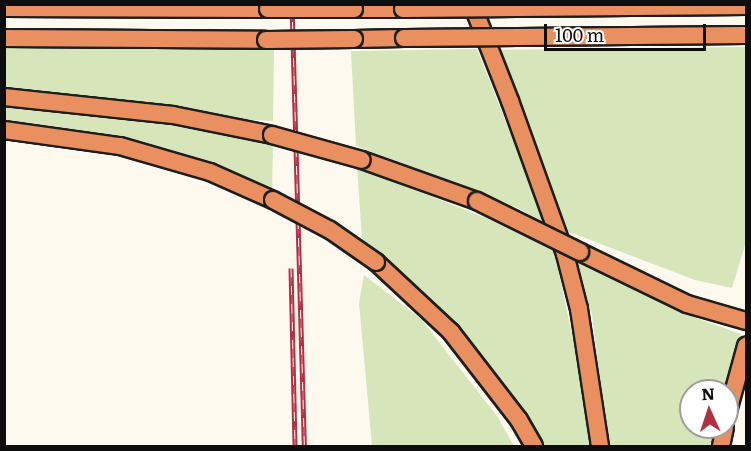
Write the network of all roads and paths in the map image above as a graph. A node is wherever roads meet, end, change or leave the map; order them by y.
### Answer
1 (380, 4) edge
2 (472, 4) edge
3 (747, 6) edge
4 (4, 8) edge
5 (408, 8) junction
6 (747, 34) edge
7 (4, 38) edge
8 (4, 97) edge
9 (4, 130) edge
10 (580, 252) junction
11 (747, 310) edge
12 (747, 321) edge
13 (747, 346) edge
14 (737, 379) edge
15 (534, 447) edge
16 (600, 447) edge

1 - 5 highway
2 - 16 highway
3 - 5 highway, bridge
4 - 5 highway, bridge
6 - 7 highway, bridge
8 - 10 highway, bridge
9 - 15 highway, bridge
10 - 11 highway
10 - 12 highway
13 - 14 highway

